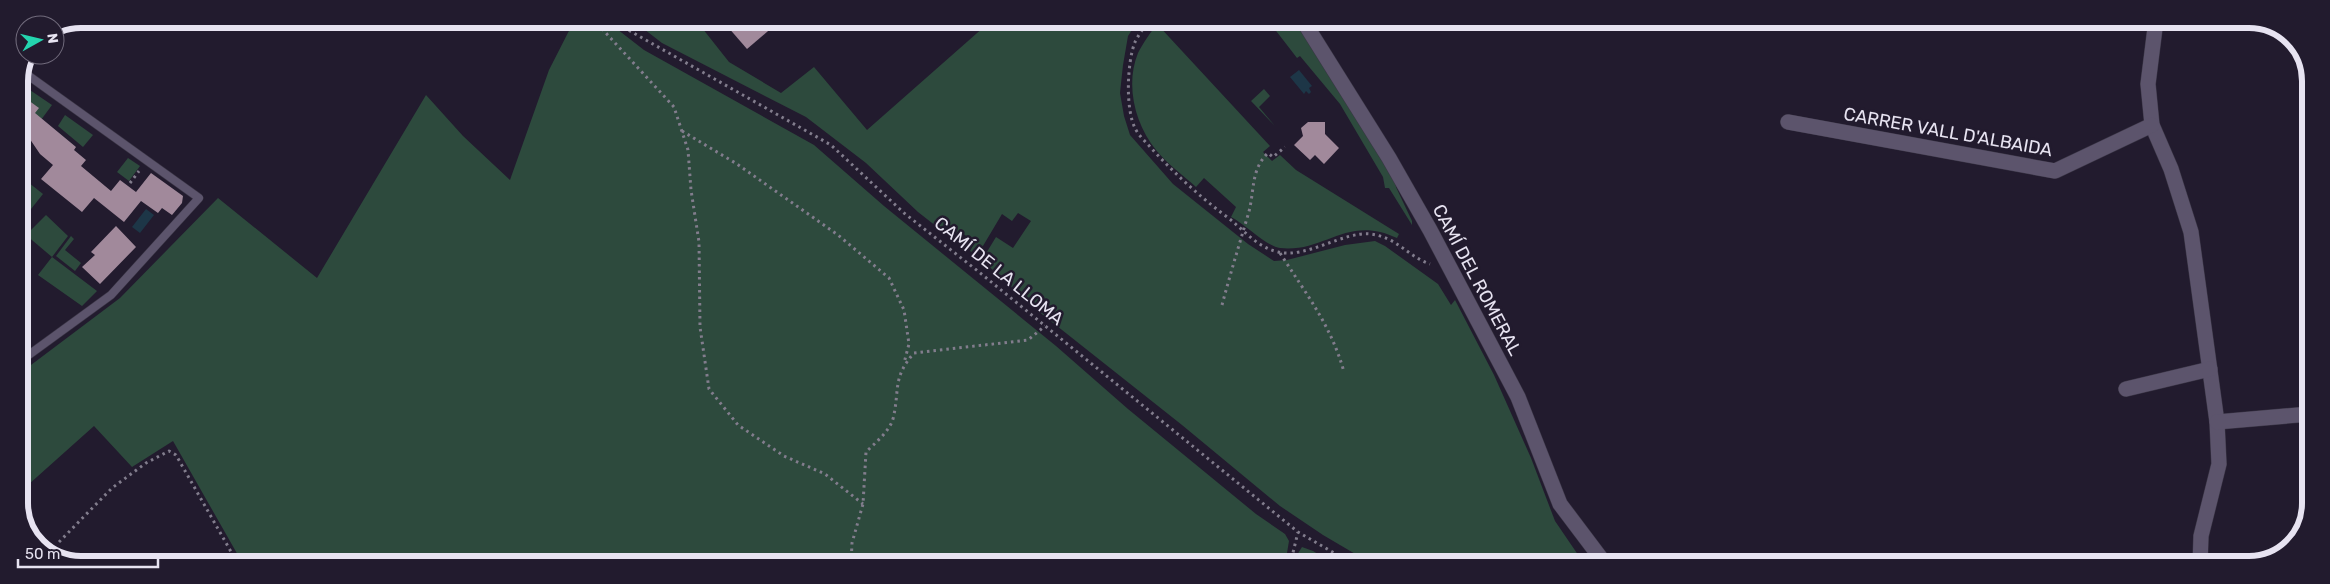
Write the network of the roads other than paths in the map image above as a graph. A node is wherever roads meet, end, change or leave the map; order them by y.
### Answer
1 (1306, 27) edge
2 (2155, 27) edge
3 (28, 75) edge
4 (1788, 122) dead end
5 (2152, 125) junction
6 (28, 356) edge
7 (2210, 369) junction
8 (2126, 389) dead end
9 (2302, 415) edge
10 (2217, 422) junction
11 (1599, 556) edge
12 (2200, 556) edge

1 - 11 street, CAMÍ DEL ROMERAL
2 - 5 street
3 - 6 lane
4 - 5 street, CARRER VALL D'ALBAIDA
5 - 7 street
7 - 8 street
7 - 10 street
9 - 10 street
10 - 12 street

